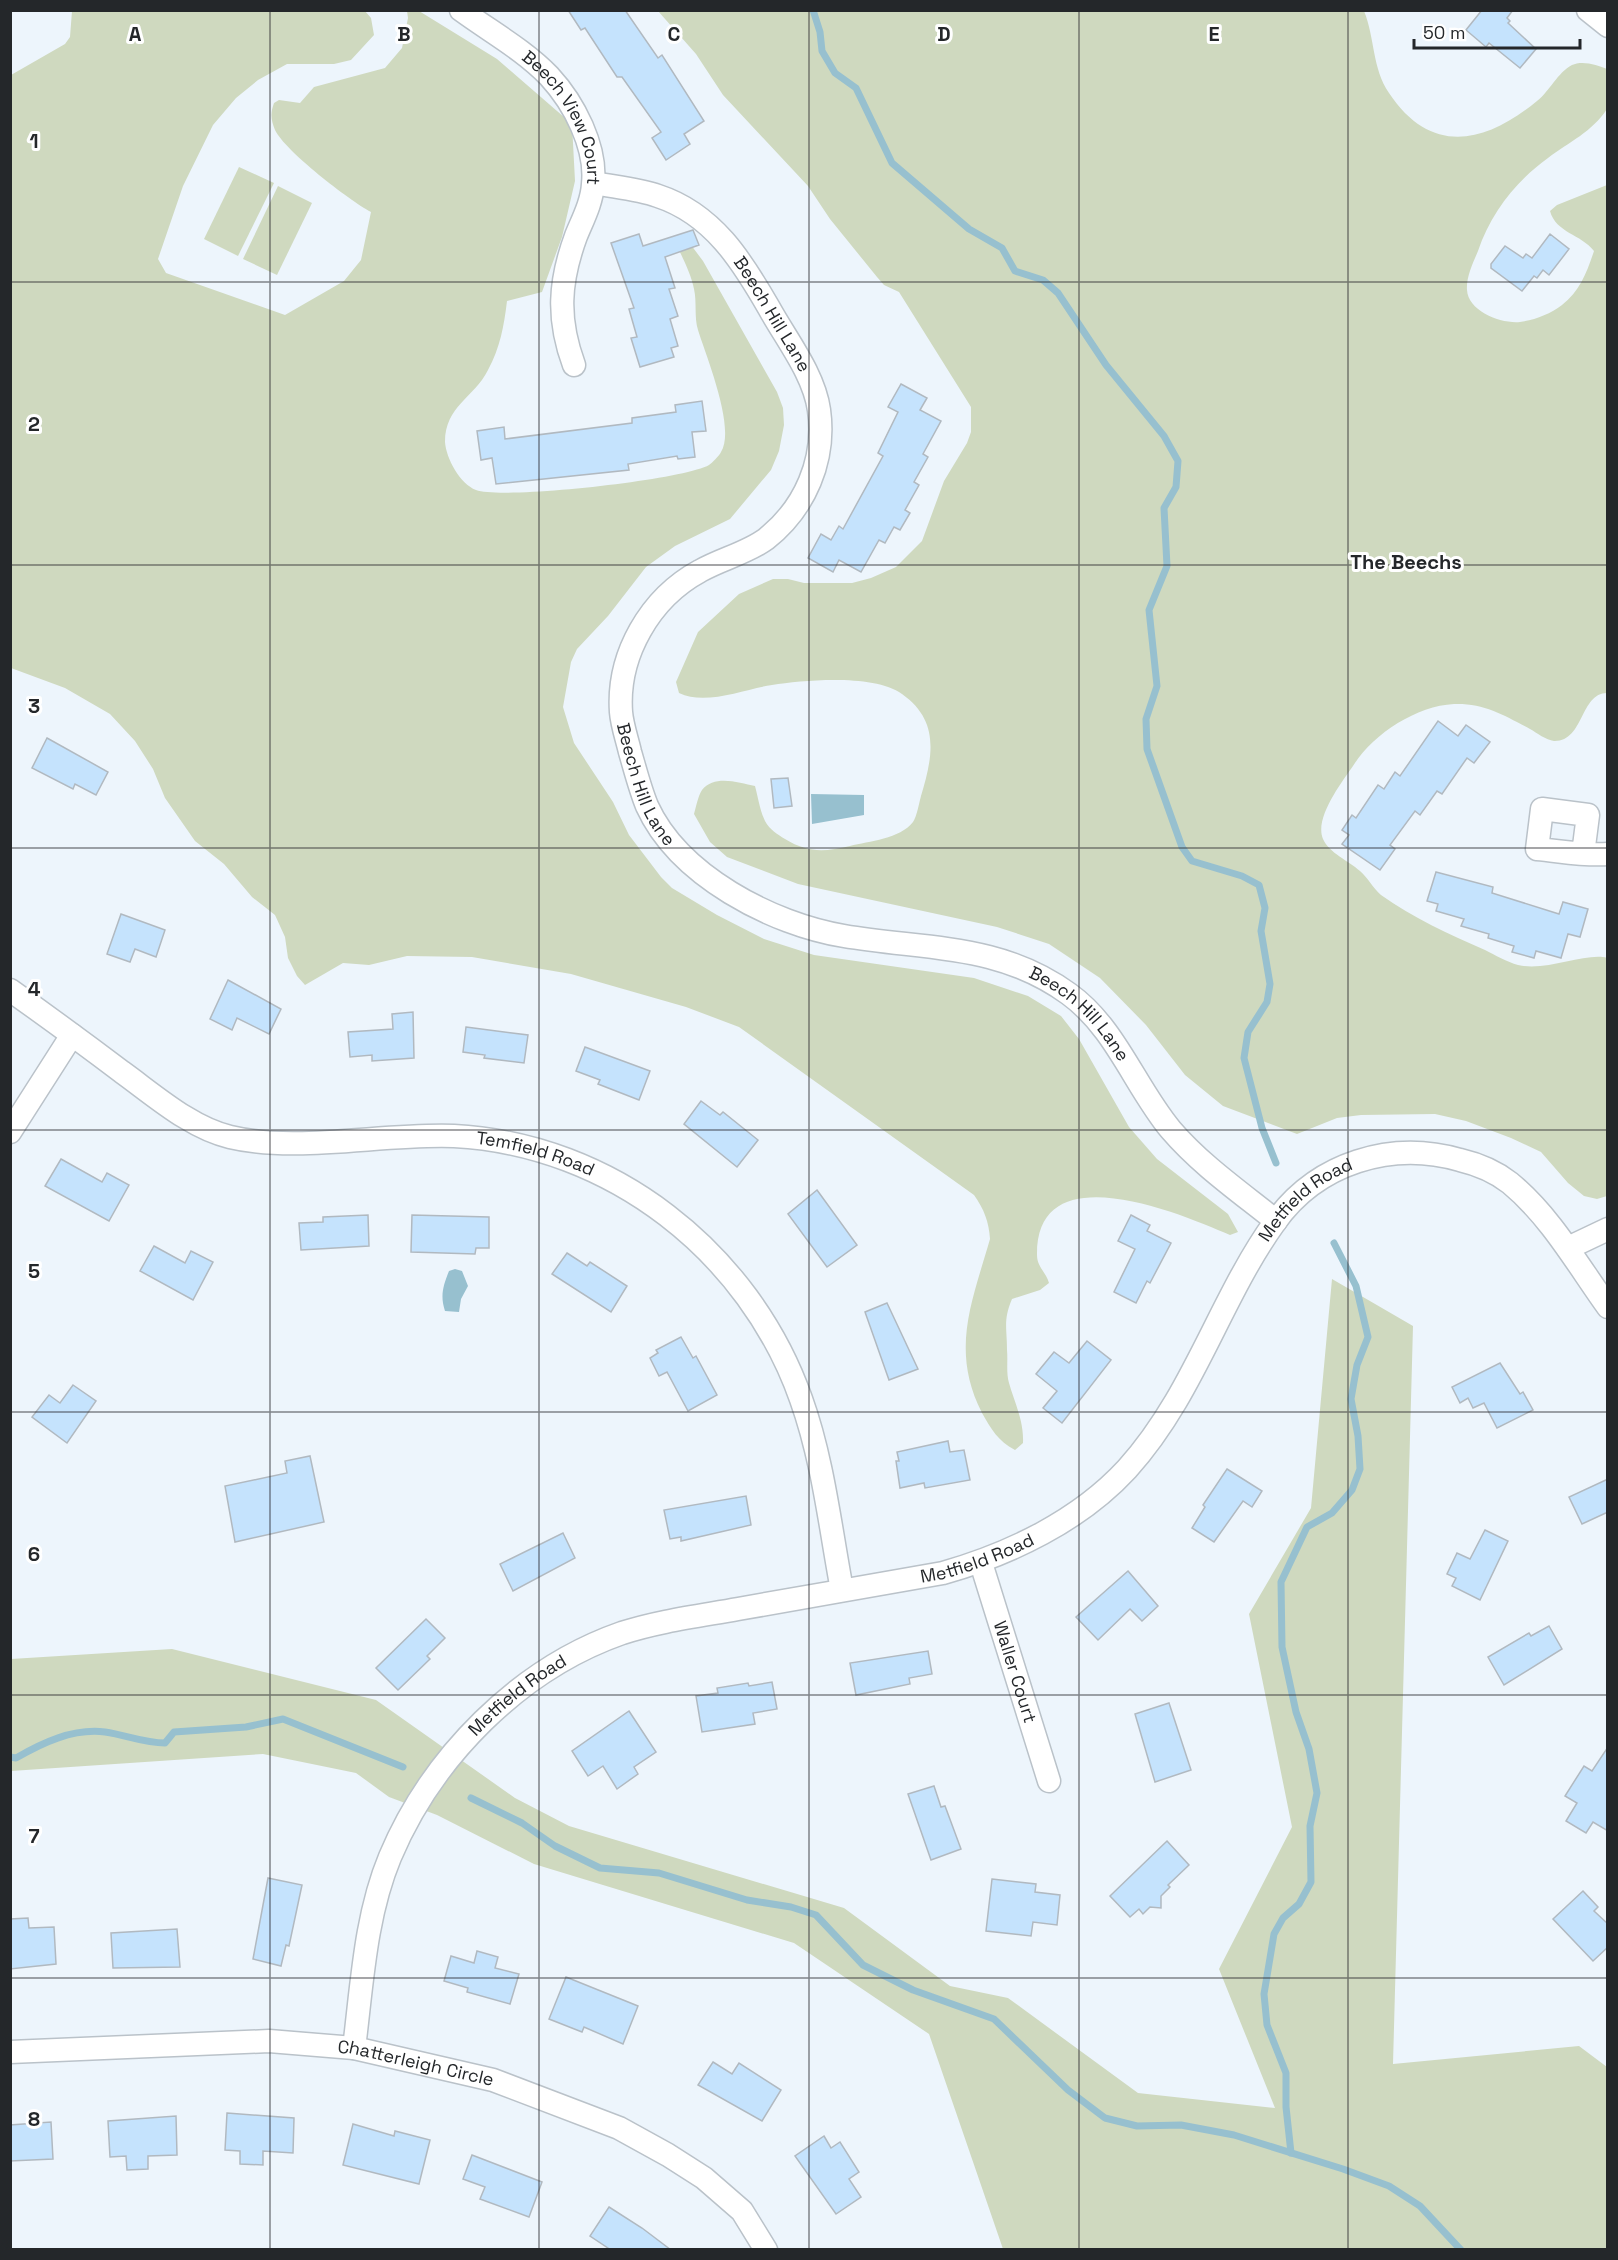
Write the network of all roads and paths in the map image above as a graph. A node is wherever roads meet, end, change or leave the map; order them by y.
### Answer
1 (462, 10) edge
2 (1588, 10) edge
3 (1608, 26) edge
4 (594, 183) junction
5 (574, 365) dead end
6 (1583, 854) dead end
7 (1608, 854) edge
8 (10, 990) edge
9 (72, 1035) junction
10 (10, 1132) edge
11 (1275, 1221) junction
12 (1608, 1229) edge
13 (1568, 1248) junction
14 (1608, 1307) edge
15 (981, 1563) junction
16 (842, 1590) junction
17 (1048, 1781) dead end
18 (354, 2048) junction
19 (10, 2052) edge
20 (766, 2250) edge

1 - 4 street, Beech View Court
2 - 3 street
4 - 5 street, Beech View Court
4 - 11 street, Beech Hill Lane
6 - 7 street
8 - 9 street, Temfield Road
9 - 10 street
9 - 16 street, Temfield Road
11 - 13 street, Metfield Road
11 - 15 street, Metfield Road
12 - 13 street
13 - 14 street, Metfield Road
15 - 16 street, Metfield Road
15 - 17 street, Waller Court
16 - 18 street, Metfield Road
18 - 19 street, Chatterleigh Circle
18 - 20 street, Chatterleigh Circle

